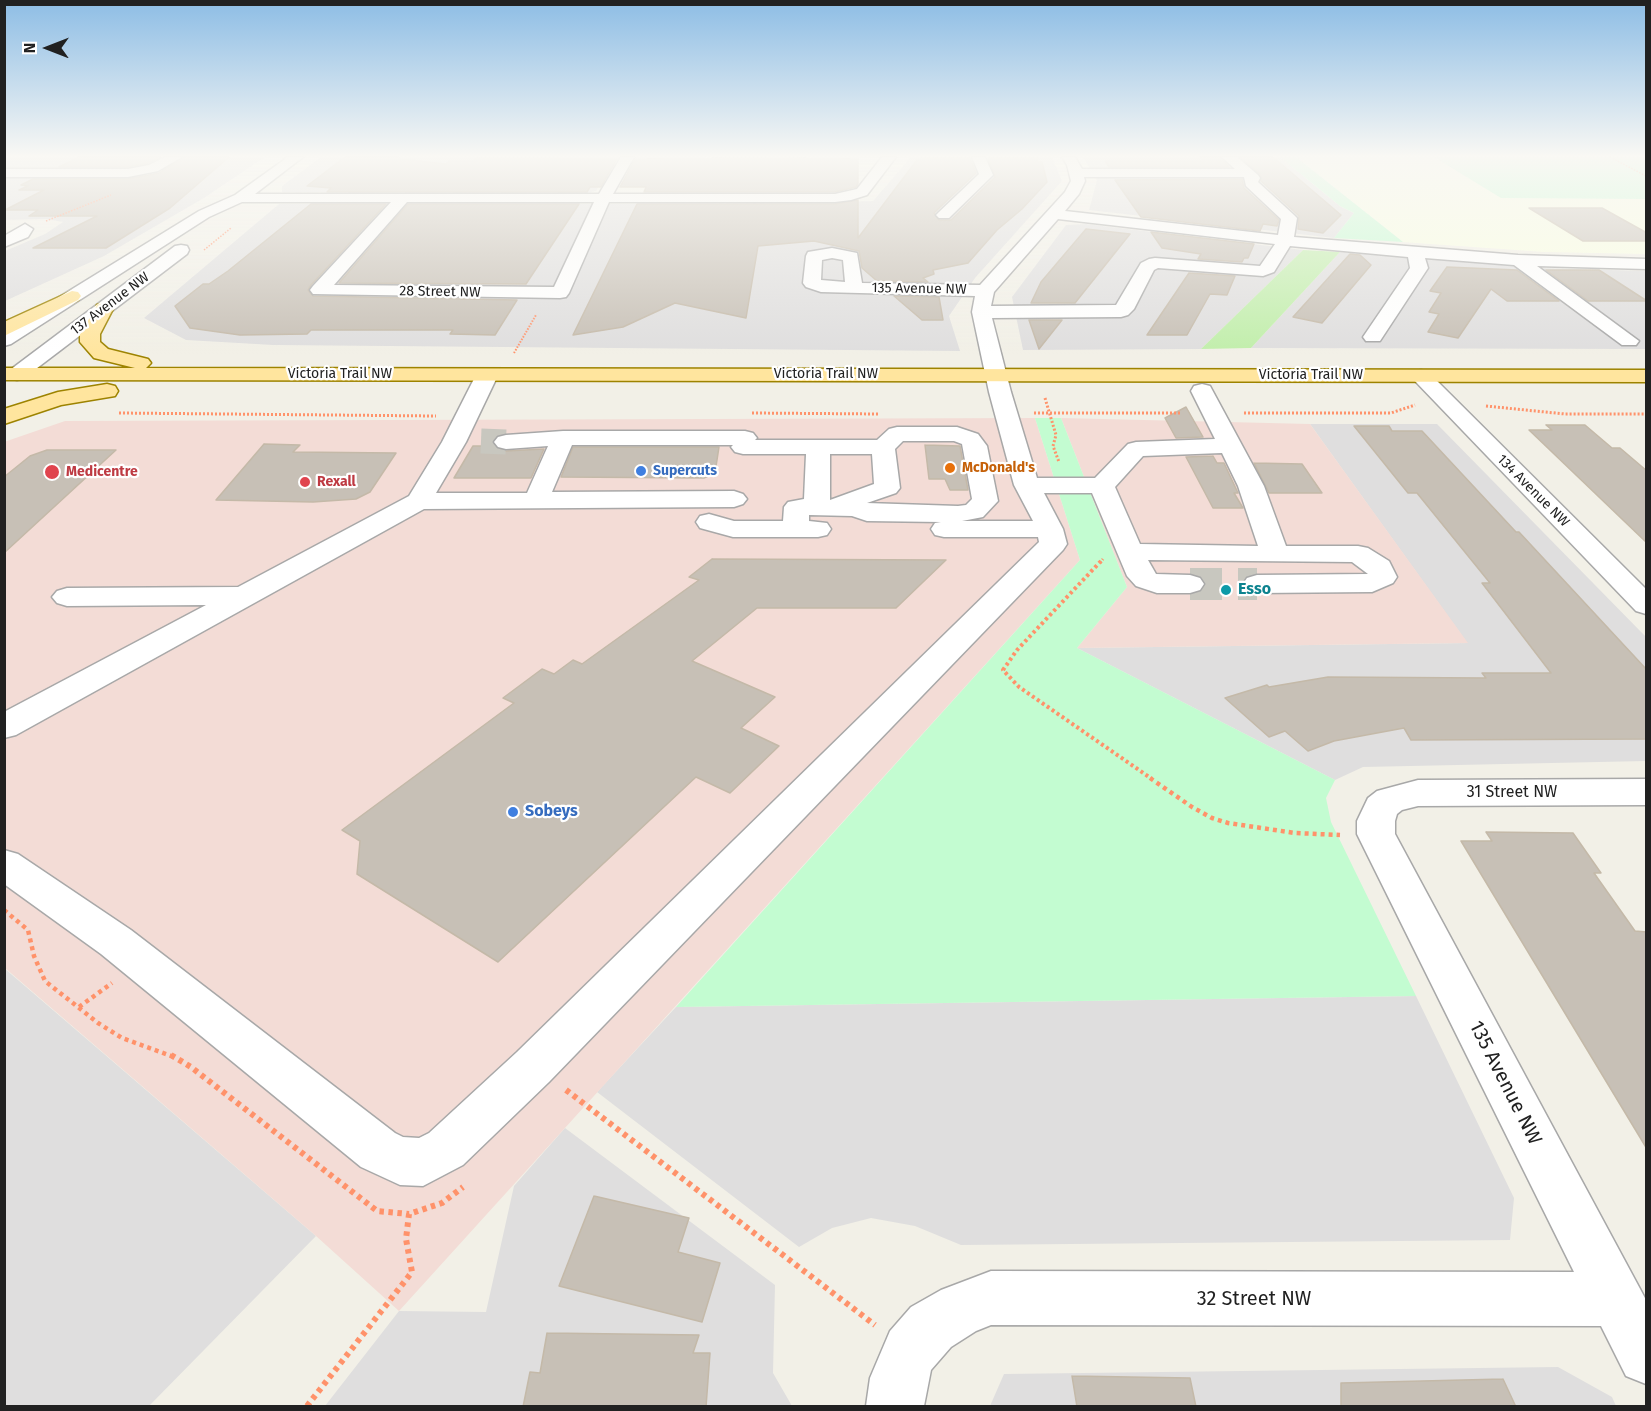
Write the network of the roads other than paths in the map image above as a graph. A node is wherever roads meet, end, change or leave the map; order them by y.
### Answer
1 (190, 223) edge
2 (217, 223) edge
3 (381, 223) edge
4 (592, 223) edge
5 (1046, 223) edge
6 (1127, 223) edge
7 (1288, 223) edge
8 (1136, 224) joint
9 (4, 226) edge
10 (4, 242) edge
11 (1285, 242) junction
12 (1416, 253) junction
13 (1518, 260) junction
14 (1625, 264) junction
15 (1647, 264) edge
16 (1647, 277) edge
17 (854, 288) dead end
18 (985, 291) junction
19 (72, 296) junction
20 (104, 309) junction
21 (981, 312) junction
22 (4, 330) edge
23 (1373, 337) dead end
24 (4, 340) edge
25 (1629, 340) dead end
26 (226, 374) junction
27 (492, 376) junction
28 (1647, 376) edge
29 (8, 381) edge
30 (998, 383) junction
31 (107, 391) junction
32 (1202, 391) junction
33 (1435, 391) junction
34 (1647, 392) edge
35 (4, 417) edge
36 (563, 438) junction
37 (506, 442) tunnel mouth
38 (1232, 446) junction
39 (818, 447) junction
40 (883, 447) junction
41 (1027, 485) junction
42 (1102, 486) junction
43 (734, 499) dead end
44 (419, 501) junction
45 (536, 501) junction
46 (823, 507) junction
47 (709, 522) dead end
48 (795, 529) junction
49 (1050, 529) junction
50 (1118, 554) junction
51 (1275, 554) junction
52 (1190, 584) tunnel mouth
53 (1257, 584) tunnel mouth
54 (246, 596) junction
55 (67, 597) dead end
56 (1647, 605) edge
57 (4, 728) edge
58 (1647, 792) edge
59 (1378, 821) joint
60 (4, 864) edge
61 (1617, 1299) junction
62 (1647, 1356) edge
63 (895, 1407) edge

1 - 19 street, 137 Avenue NW
2 - 20 street, 137 Avenue NW
3 - 4 street, 28 Street NW
5 - 18 street, 135 Avenue NW
6 - 8 street
7 - 11 street
8 - 11 street
9 - 10 street
11 - 12 street
11 - 21 street
12 - 13 street
12 - 23 street
13 - 14 street
13 - 25 street
14 - 15 street
14 - 16 street
17 - 18 street, 135 Avenue NW
18 - 21 street, 135 Avenue NW
19 - 22 main road
19 - 24 street, 137 Avenue NW
20 - 26 main road
20 - 29 street, 137 Avenue NW
21 - 30 street, 135 Avenue NW
26 - 27 main road, Victoria Trail NW
26 - 29 main road, Victoria Trail NW
27 - 30 main road, Victoria Trail NW
27 - 31 main road, Victoria Trail NW
27 - 44 street
28 - 33 main road, Victoria Trail NW
29 - 31 main road, Victoria Trail NW
30 - 32 main road, Victoria Trail NW
30 - 33 main road, Victoria Trail NW
30 - 41 street, 135 Avenue NW
31 - 35 main road
32 - 33 main road, Victoria Trail NW
32 - 38 street
33 - 34 main road, Victoria Trail NW
33 - 56 street, 134 Avenue NW
36 - 37 street
36 - 39 street
36 - 45 street
38 - 42 street
38 - 51 street
39 - 40 street
39 - 46 street
40 - 46 street
40 - 46 street
41 - 42 street
41 - 49 street, 135 Avenue NW
42 - 50 street
43 - 45 street
44 - 45 street
44 - 54 street
46 - 48 street
47 - 48 street
48 - 49 street
49 - 60 street
50 - 51 street
50 - 52 street
51 - 53 street
54 - 55 street
54 - 57 street
58 - 59 street, 31 Street NW
59 - 61 street, 135 Avenue NW
61 - 62 street, 135 Avenue NW
61 - 63 street, 32 Street NW

